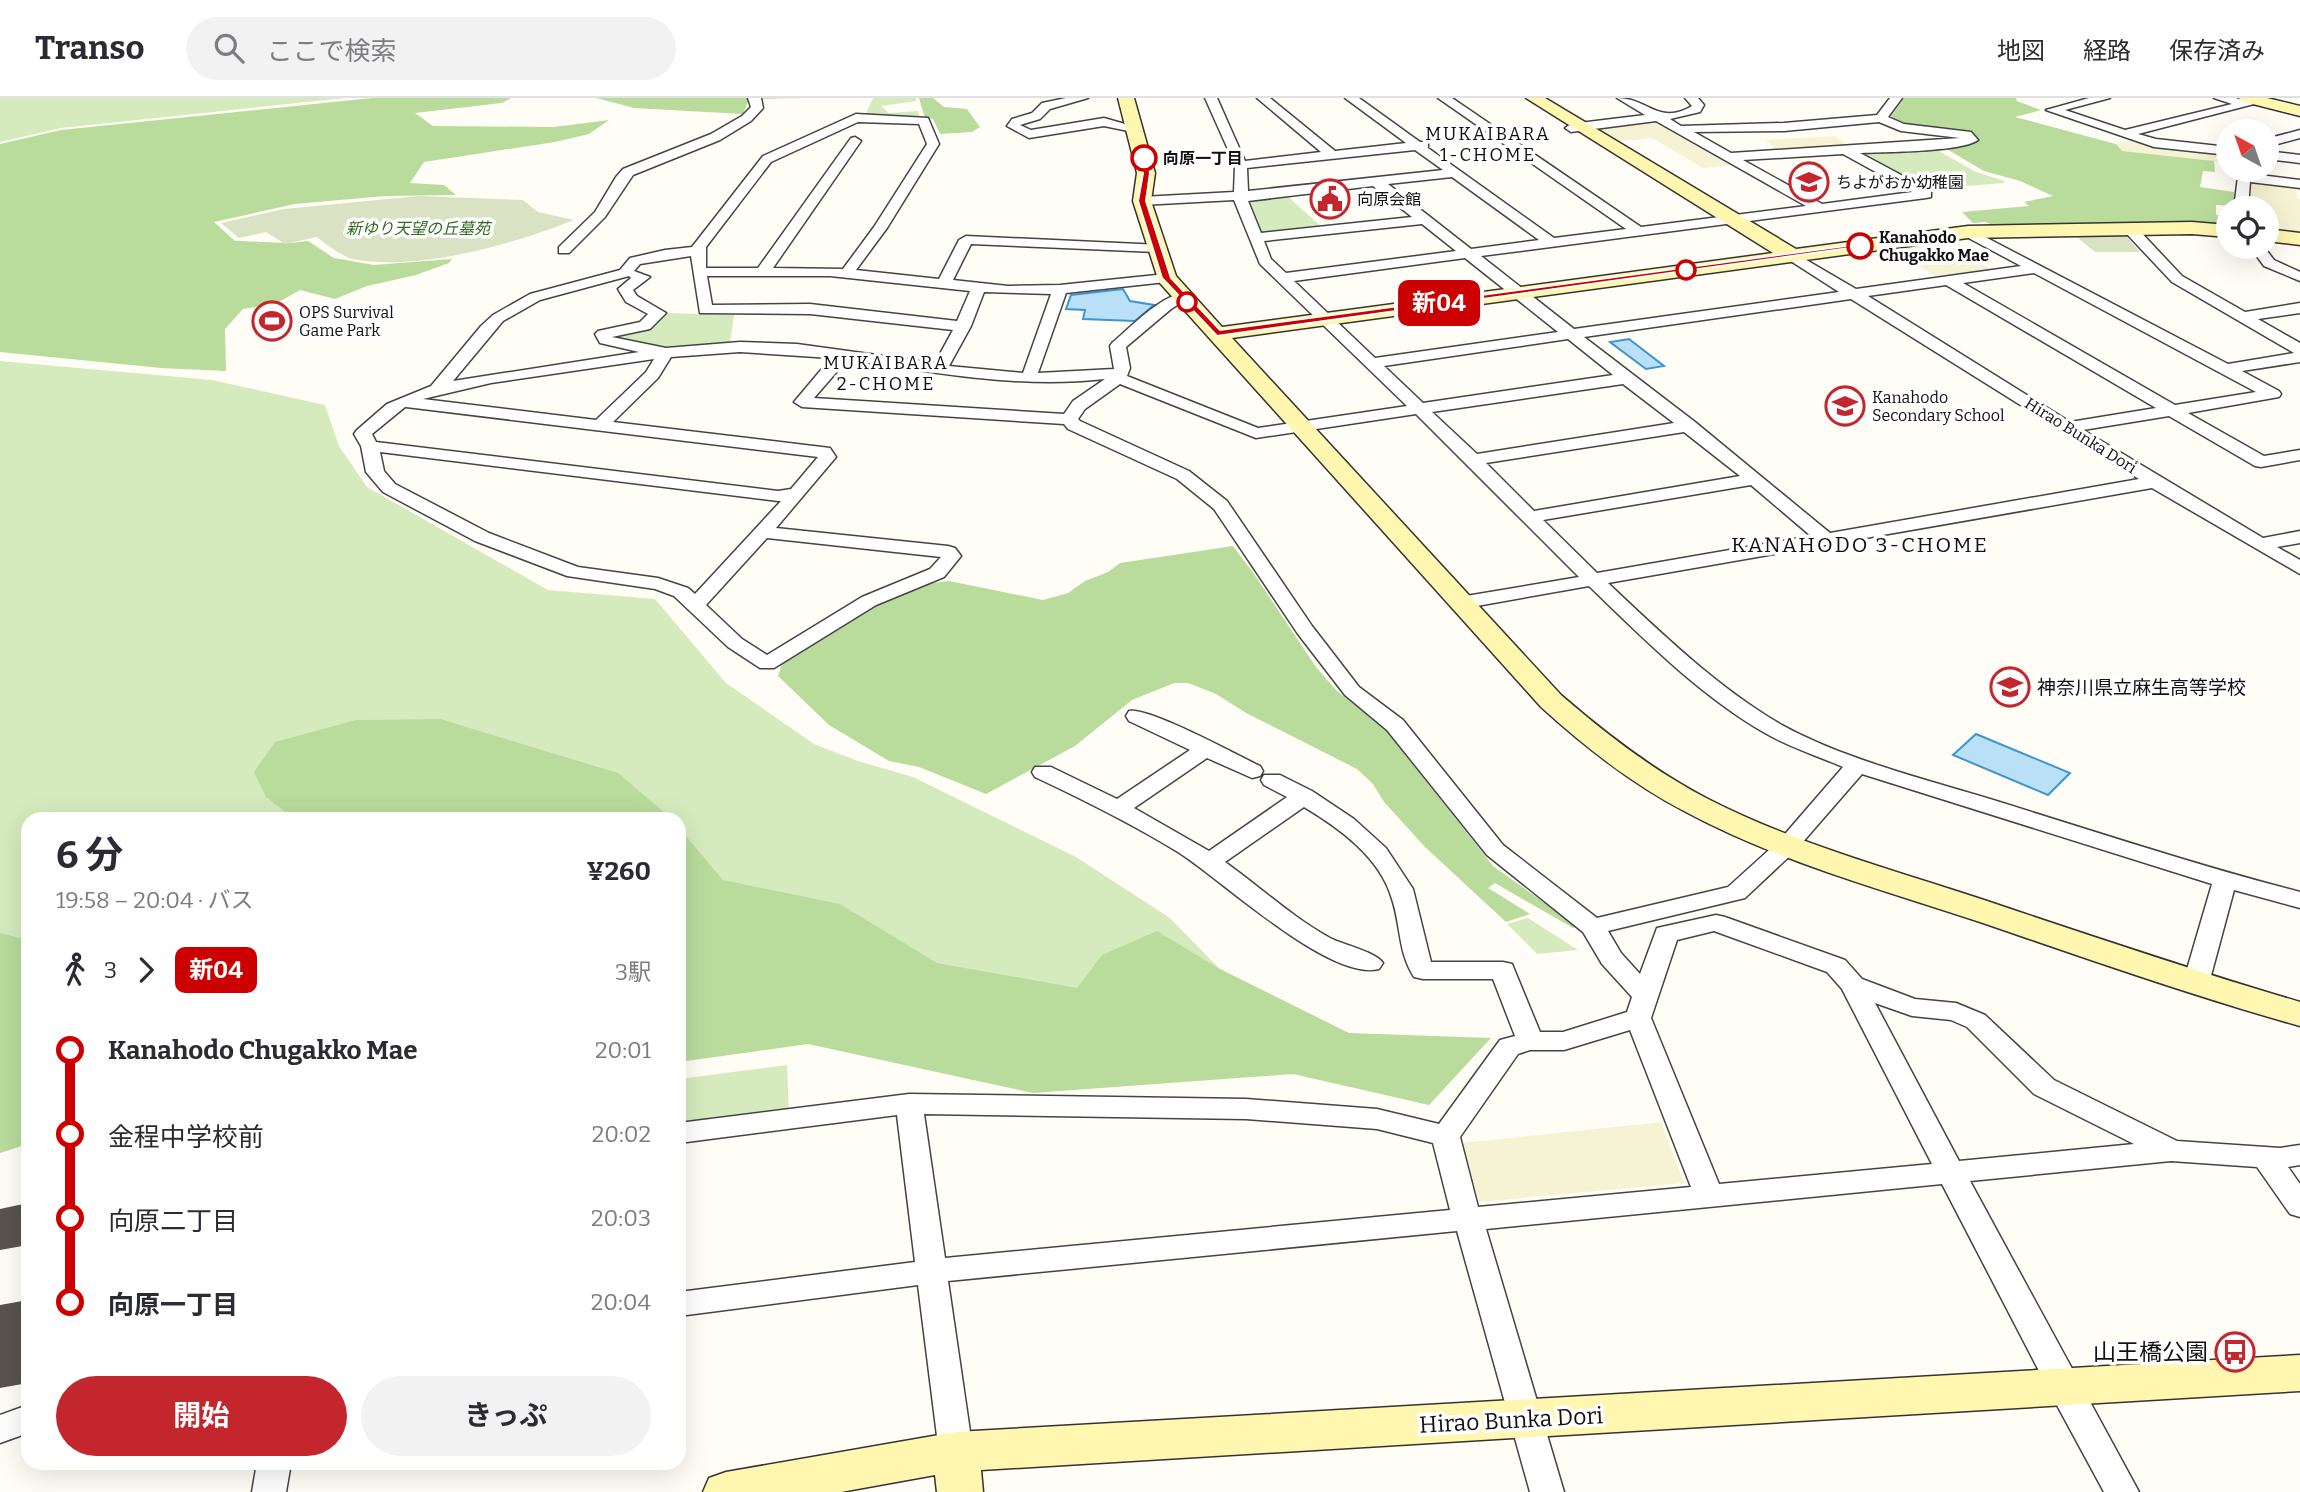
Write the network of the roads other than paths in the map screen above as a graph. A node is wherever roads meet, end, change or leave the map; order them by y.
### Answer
1 (754, 98) edge
2 (1082, 98) edge
3 (1126, 98) edge
4 (1211, 98) edge
5 (1263, 98) edge
6 (1351, 98) edge
7 (1444, 98) edge
8 (1534, 98) edge
9 (1623, 98) edge
10 (1691, 98) edge
11 (1896, 98) edge
12 (2105, 98) edge
13 (2220, 98) edge
14 (2247, 98) edge
15 (2299, 111) edge
16 (1661, 117) junction
17 (1881, 118) junction
18 (1133, 128) junction
19 (1576, 128) junction
20 (1682, 129) junction
21 (2126, 133) junction
22 (819, 134) junction
23 (1514, 134) dead end
24 (2300, 134) edge
25 (1494, 136) junction
26 (2279, 140) edge
27 (1430, 144) dead end
28 (1416, 146) junction
29 (1845, 150) junction
30 (2216, 150) edge
31 (1332, 155) junction
32 (1731, 157) junction
33 (2279, 157) edge
34 (2300, 159) edge
35 (1241, 165) junction
36 (1454, 173) junction
37 (1377, 182) junction
38 (2300, 184) edge
39 (1241, 196) junction
40 (2242, 196) edge
41 (1142, 201) junction
42 (1821, 208) junction
43 (1427, 219) junction
44 (1732, 220) junction
45 (2130, 229) junction
46 (2216, 231) edge
47 (1639, 232) junction
48 (1968, 232) junction
49 (2279, 237) edge
50 (1257, 238) junction
51 (2300, 239) edge
52 (1552, 243) junction
53 (1156, 248) junction
54 (564, 250) dead end
55 (699, 251) junction
56 (1471, 253) junction
57 (1791, 256) junction
58 (2266, 259) edge
59 (2036, 268) junction
60 (763, 271) junction
61 (701, 272) junction
62 (847, 273) junction
63 (625, 274) junction
64 (2300, 277) edge
65 (1166, 278) junction
66 (1282, 278) junction
67 (1949, 281) junction
68 (944, 284) junction
69 (978, 288) junction
70 (1060, 289) junction
71 (1520, 292) junction
72 (1856, 295) junction
73 (1183, 297) junction
74 (2300, 308) edge
75 (2244, 317) junction
76 (1323, 319) junction
77 (963, 326) junction
78 (1217, 334) junction
79 (1572, 334) junction
80 (2300, 350) edge
81 (666, 353) junction
82 (843, 354) junction
83 (2300, 357) edge
84 (1370, 363) junction
85 (2225, 369) junction
86 (939, 370) junction
87 (1118, 375) junction
88 (1028, 377) junction
89 (1628, 378) junction
90 (436, 391) junction
91 (403, 402) junction
92 (1418, 409) junction
93 (2174, 410) junction
94 (1069, 419) junction
95 (600, 425) junction
96 (1689, 426) junction
97 (1302, 427) junction
98 (2069, 428) junction
99 (370, 446) junction
100 (2300, 455) edge
101 (1473, 460) junction
102 (1755, 478) junction
103 (2155, 482) junction
104 (797, 494) junction
105 (1530, 517) junction
106 (763, 532) junction
107 (2300, 537) edge
108 (1826, 540) junction
109 (2261, 544) junction
110 (2300, 568) edge
111 (1593, 580) junction
112 (1460, 603) junction
113 (695, 606) junction
114 (1137, 716) dead end
115 (1207, 748) junction
116 (1857, 765) junction
117 (1043, 772) dead end
118 (1304, 796) junction
119 (1118, 808) junction
120 (1787, 846) junction
121 (1209, 862) junction
122 (2225, 880) junction
123 (2300, 900) edge
124 (1593, 928) junction
125 (1370, 963) dead end
126 (2196, 984) junction
127 (1853, 985) junction
128 (1642, 1007) junction
129 (2300, 1014) edge
130 (1530, 1041) junction
131 (909, 1104) junction
132 (686, 1132) edge
133 (1446, 1136) junction
134 (2171, 1151) junction
135 (2300, 1155) edge
136 (2265, 1157) junction
137 (1951, 1172) junction
138 (1709, 1196) junction
139 (2300, 1206) edge
140 (1469, 1220) junction
141 (933, 1271) junction
142 (686, 1303) edge
143 (2300, 1373) edge
144 (2063, 1387) junction
145 (1526, 1420) junction
146 (21, 1422) edge
147 (0, 1429) edge
148 (273, 1470) edge
149 (958, 1472) edge
150 (269, 1492) edge
151 (726, 1492) edge
152 (1547, 1492) edge
153 (2122, 1492) edge

1 - 54 street
2 - 18 street
3 - 18 street
4 - 35 street
5 - 31 street
6 - 28 street
7 - 25 street
8 - 19 street
9 - 16 street
10 - 16 street
11 - 17 street
12 - 21 street
13 - 21 street
14 - 15 street
16 - 19 street
16 - 20 street
17 - 20 street
17 - 29 street
18 - 41 street
19 - 44 street
20 - 32 street
21 - 30 street
22 - 55 street
22 - 60 street
22 - 62 street
23 - 25 street
24 - 26 street
25 - 47 street
27 - 28 street
28 - 31 street
28 - 36 street
29 - 32 street
29 - 42 street
31 - 35 street
32 - 42 street
33 - 34 street
35 - 39 street
36 - 37 street
36 - 52 street
37 - 39 street
37 - 43 street
38 - 40 street
39 - 41 street
39 - 50 street
41 - 53 street
42 - 44 street
43 - 50 street
43 - 56 street
44 - 47 street
44 - 57 street
45 - 46 street
45 - 48 street
45 - 75 street
47 - 52 street
48 - 57 street
48 - 59 street
49 - 51 street
50 - 66 street
52 - 56 street
53 - 65 street
53 - 68 street
55 - 61 street
55 - 63 street
56 - 66 street
56 - 71 street
57 - 71 street
57 - 72 street, Hirao Bunka Dori
58 - 64 street
59 - 67 street
59 - 85 street
60 - 61 street
60 - 62 street
61 - 77 street
62 - 68 street
63 - 81 street
63 - 90 street
65 - 70 street
65 - 73 street
66 - 76 street
67 - 72 street
67 - 93 street
68 - 69 street
69 - 70 street
69 - 77 street
70 - 88 street
71 - 76 street
71 - 79 street
72 - 79 street
72 - 98 street, Hirao Bunka Dori
73 - 78 street
73 - 87 street
74 - 75 street
75 - 80 street
76 - 78 street
76 - 84 street
77 - 86 street
78 - 97 street
79 - 84 street
79 - 89 street
81 - 82 street
81 - 90 street
81 - 95 street
82 - 86 street
82 - 94 street
83 - 85 street
84 - 92 street
85 - 93 street
86 - 88 street
87 - 88 street
87 - 94 street
87 - 97 street
89 - 92 street
89 - 96 street
90 - 91 street
91 - 95 street
91 - 99 street
92 - 97 street
92 - 101 street
93 - 98 street
93 - 100 street
94 - 124 street
95 - 104 street
96 - 101 street
96 - 102 street
97 - 112 street
98 - 103 street, Hirao Bunka Dori
99 - 104 street
99 - 113 street
101 - 105 street
102 - 105 street
102 - 108 street
103 - 108 street
103 - 109 street, Hirao Bunka Dori
104 - 106 street
105 - 111 street
106 - 113 street
106 - 113 street
107 - 109 street
108 - 111 street
109 - 110 street, Hirao Bunka Dori
111 - 112 street
111 - 116 street
112 - 120 street
114 - 115 street
115 - 118 street
115 - 119 street
116 - 120 street
116 - 122 street
117 - 119 street
118 - 121 street
118 - 130 street
119 - 121 street
120 - 124 street
120 - 126 street
121 - 125 street
122 - 123 street
122 - 126 street
124 - 128 street
126 - 129 street
127 - 128 street
127 - 134 street
127 - 137 street
128 - 130 street
128 - 138 street
130 - 133 street
131 - 132 street
131 - 133 street
131 - 141 street
133 - 140 street
134 - 136 street
134 - 137 street
135 - 136 street
136 - 139 street
137 - 138 street
137 - 144 street
138 - 140 street
140 - 141 street
140 - 145 street
141 - 142 street
141 - 149 street
143 - 144 street, Hirao Bunka Dori
144 - 145 street, Hirao Bunka Dori
144 - 153 street
145 - 149 street, Hirao Bunka Dori
145 - 152 street
146 - 147 street
148 - 150 street
149 - 151 street, Hirao Bunka Dori

